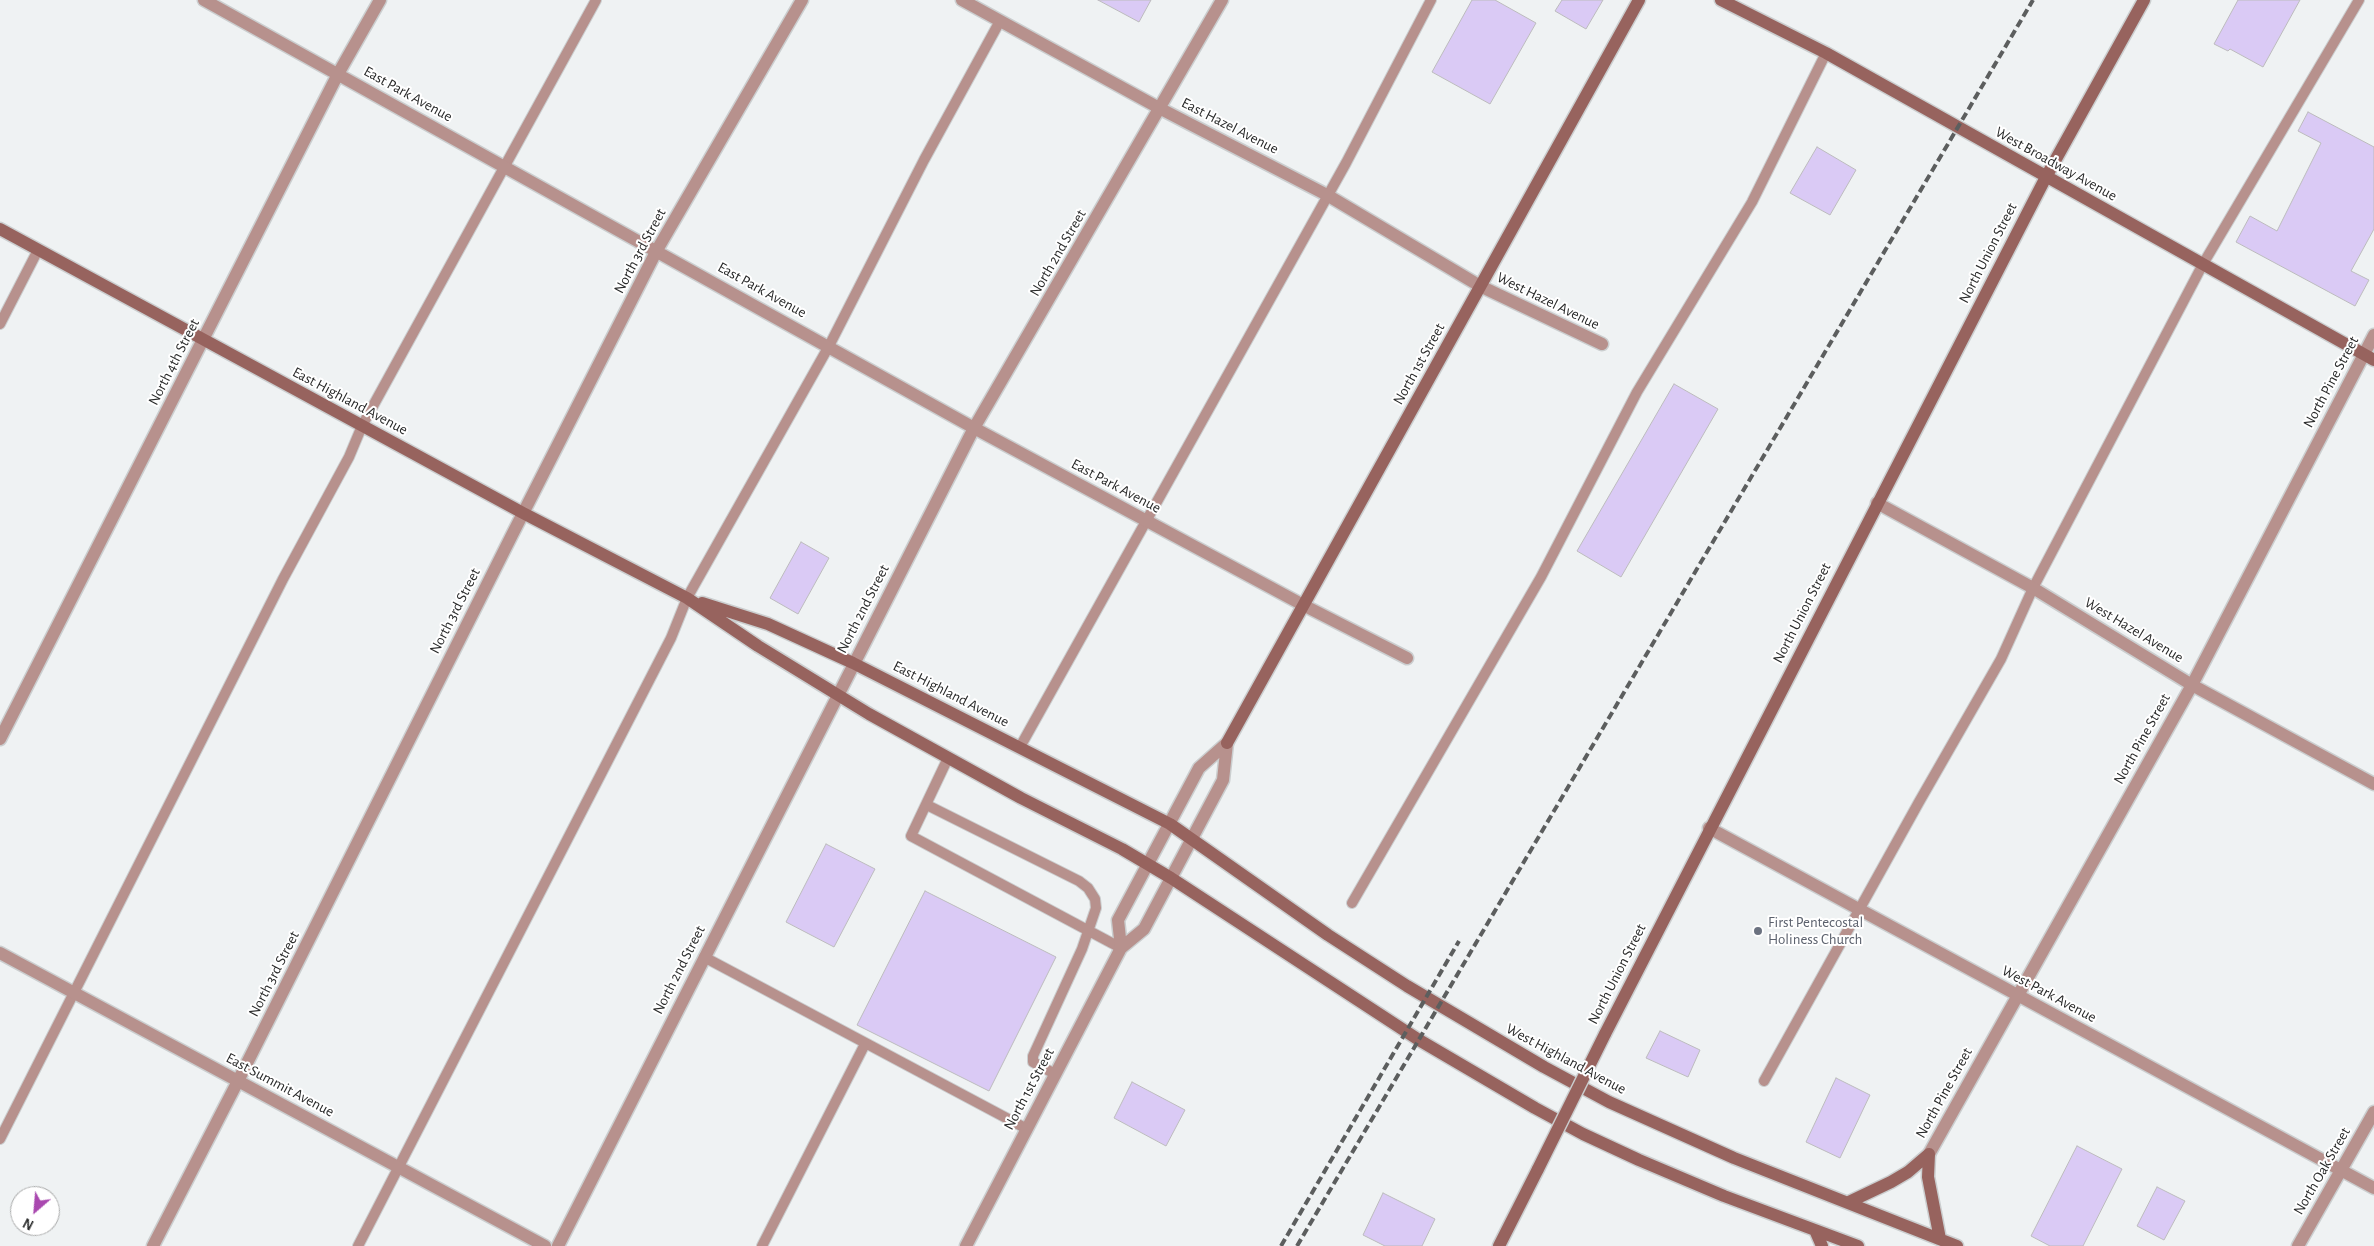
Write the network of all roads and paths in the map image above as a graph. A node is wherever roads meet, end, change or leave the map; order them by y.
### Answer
1 (204, 0) edge
2 (380, 0) edge
3 (596, 0) edge
4 (802, 0) edge
5 (962, 0) edge
6 (1222, 0) edge
7 (1431, 0) edge
8 (1639, 0) edge
9 (1721, 0) edge
10 (2144, 0) edge
11 (2359, 0) edge
12 (1000, 21) junction
13 (1826, 53) junction
14 (338, 74) junction
15 (1161, 109) junction
16 (505, 166) junction
17 (2046, 177) junction
18 (1327, 195) junction
19 (0, 229) edge
20 (38, 250) junction
21 (657, 250) junction
22 (2203, 264) junction
23 (1480, 286) junction
24 (0, 324) edge
25 (2374, 335) edge
26 (204, 340) junction
27 (1602, 344) dead end
28 (828, 346) junction
29 (2369, 357) edge
30 (362, 426) junction
31 (974, 428) junction
32 (1877, 503) junction
33 (523, 513) junction
34 (1146, 521) junction
35 (2033, 588) junction
36 (688, 598) junction
37 (1305, 606) junction
38 (1407, 658) dead end
39 (853, 663) junction
40 (2192, 685) junction
41 (837, 695) junction
42 (0, 739) edge
43 (1227, 743) junction
44 (1020, 747) junction
45 (948, 758) junction
46 (2374, 784) edge
47 (927, 805) junction
48 (1170, 824) junction
49 (1709, 828) junction
50 (1192, 839) junction
51 (1148, 865) junction
52 (1171, 878) junction
53 (1352, 903) dead end
54 (1860, 910) junction
55 (1088, 931) junction
56 (1121, 948) junction
57 (0, 953) edge
58 (704, 956) junction
59 (75, 993) junction
60 (2016, 995) junction
61 (866, 1044) junction
62 (1055, 1074) junction
63 (238, 1081) junction
64 (1764, 1081) dead end
65 (2374, 1112) edge
66 (1027, 1129) junction
67 (0, 1139) edge
68 (1928, 1154) junction
69 (399, 1168) junction
70 (2341, 1170) junction
71 (2374, 1188) edge
72 (1849, 1202) junction
73 (1815, 1230) junction
74 (1940, 1239) junction
75 (153, 1246) edge
76 (358, 1246) edge
77 (545, 1246) edge
78 (558, 1246) edge
79 (762, 1246) edge
80 (966, 1246) edge
81 (1498, 1246) edge
82 (1822, 1246) edge
83 (1858, 1246) edge
84 (1957, 1246) edge
85 (2298, 1246) edge

1 - 14 street, East Park Avenue
2 - 14 street, North 4th Street
3 - 16 lane
4 - 21 street, North 3rd Street
5 - 12 street, East Hazel Avenue
6 - 15 street, North 2nd Street
7 - 18 lane
8 - 23 main road, North 1st Street
9 - 13 main road, West Broadway Avenue
10 - 17 main road, North Union Street
11 - 22 lane
12 - 15 street, East Hazel Avenue
12 - 28 lane
13 - 17 main road, West Broadway Avenue
13 - 53 lane
14 - 16 street, East Park Avenue
14 - 26 street, North 4th Street
15 - 18 street, East Hazel Avenue
15 - 31 street, North 2nd Street
16 - 21 street, East Park Avenue
16 - 30 lane
17 - 22 main road, West Broadway Avenue
17 - 32 main road, North Union Street
18 - 23 street, East Hazel Avenue
18 - 34 lane
19 - 20 main road, East Highland Avenue
20 - 24 lane
20 - 26 main road, East Highland Avenue
21 - 28 street, East Park Avenue
21 - 33 street, North 3rd Street
22 - 29 main road, West Broadway Avenue
22 - 35 lane
23 - 27 street, West Hazel Avenue
23 - 37 main road, North 1st Street
25 - 29 street, North Pine Street
26 - 30 main road, East Highland Avenue
26 - 42 street, North 4th Street
28 - 31 street, East Park Avenue
28 - 36 lane
29 - 40 street, North Pine Street
30 - 33 main road, East Highland Avenue
30 - 59 lane
31 - 34 street, East Park Avenue
31 - 39 street, North 2nd Street
32 - 35 street, West Hazel Avenue
32 - 49 main road, North Union Street
33 - 36 main road, East Highland Avenue
33 - 63 street, North 3rd Street
34 - 37 street, East Park Avenue
34 - 44 lane
35 - 40 street, West Hazel Avenue
35 - 54 lane
36 - 39 main road, East Highland Avenue
36 - 41 main road, East Highland Avenue
36 - 69 lane
37 - 38 street
37 - 43 main road, North 1st Street
39 - 41 street, North 2nd Street
39 - 44 main road, East Highland Avenue
40 - 46 street, West Hazel Avenue
40 - 60 street, North Pine Street
41 - 45 main road, East Highland Avenue
41 - 58 street, North 2nd Street
43 - 48 street, North 1st Street
43 - 50 street, North 1st Street
44 - 48 main road, East Highland Avenue
45 - 47 lane
45 - 51 main road, East Highland Avenue
47 - 55 lane
47 - 55 lane
48 - 50 main road, East Highland Avenue
48 - 51 street, North 1st Street
49 - 54 street, West Park Avenue
49 - 81 main road, North Union Street, bridge
50 - 52 street, North 1st Street
50 - 72 main road, West Highland Avenue
51 - 52 main road
51 - 56 street, North 1st Street
52 - 56 street, North 1st Street
52 - 73 main road
54 - 60 street, West Park Avenue
54 - 64 lane
55 - 56 lane
55 - 62 lane
56 - 62 street, North 1st Street
57 - 59 street, East Summit Avenue
58 - 61 lane
58 - 78 street, North 2nd Street
59 - 63 street, East Summit Avenue
59 - 67 lane
60 - 68 street, North Pine Street
60 - 70 street, West Park Avenue
61 - 66 lane
61 - 79 lane
62 - 66 street, North 1st Street
63 - 69 street, East Summit Avenue
63 - 75 street, North 3rd Street
65 - 70 street, North Oak Street
66 - 80 street, North 1st Street
68 - 72 main road
68 - 74 main road
69 - 76 lane
69 - 77 street, East Summit Avenue
70 - 71 street, West Park Avenue
70 - 85 street, North Oak Street
72 - 74 main road, West Highland Avenue
73 - 82 main road
73 - 83 main road
74 - 84 main road, West Highland Avenue

